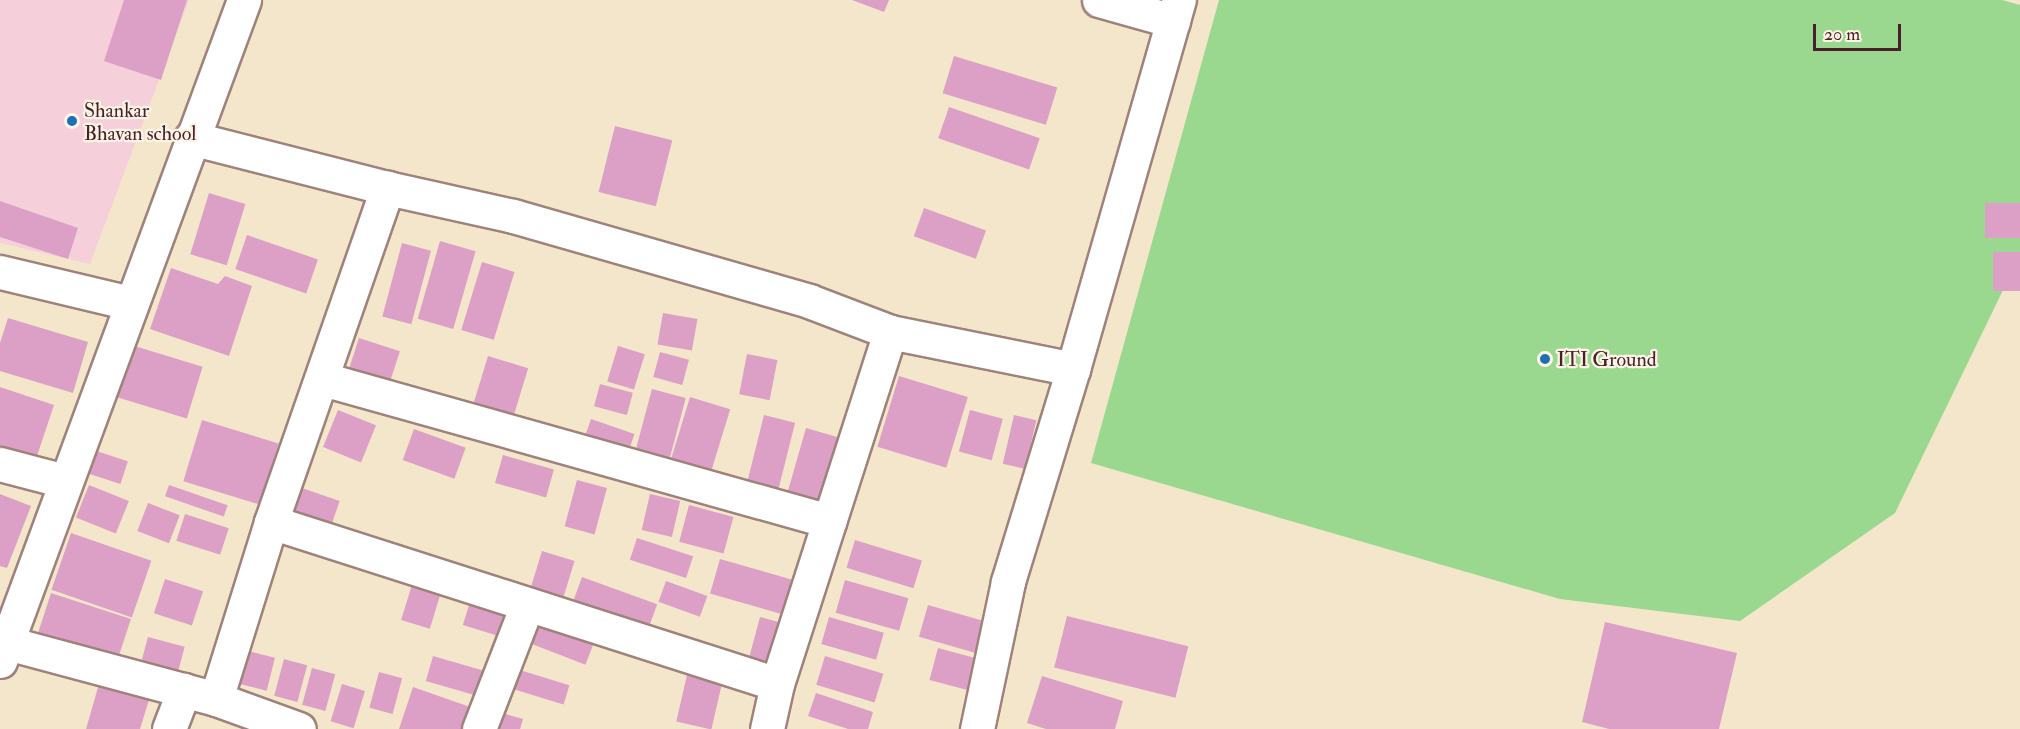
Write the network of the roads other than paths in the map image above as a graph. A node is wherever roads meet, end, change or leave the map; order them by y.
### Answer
1 (244, 0) edge
2 (1099, 0) edge
3 (1176, 11) edge
4 (191, 138) junction
5 (387, 188) junction
6 (0, 272) edge
7 (130, 303) junction
8 (890, 332) junction
9 (1073, 369) junction
10 (322, 379) junction
11 (0, 464) edge
12 (65, 481) junction
13 (829, 521) junction
14 (272, 522) junction
15 (527, 604) junction
16 (2, 649) edge
17 (777, 684) junction
18 (184, 690) junction
19 (216, 699) junction
20 (982, 727) edge
21 (169, 729) edge
22 (299, 729) edge
23 (479, 729) edge
24 (767, 729) edge

1 - 4 street
2 - 3 street
3 - 9 street
4 - 5 street
4 - 7 street
5 - 8 street
5 - 10 street
6 - 7 street
7 - 12 street
8 - 9 street
8 - 13 street
9 - 20 street
10 - 13 street
10 - 14 street
11 - 12 street
12 - 16 street
13 - 17 street
14 - 15 street
14 - 19 street
15 - 17 street
15 - 23 street
16 - 18 street
17 - 24 street
18 - 19 street
18 - 21 street
19 - 22 street

